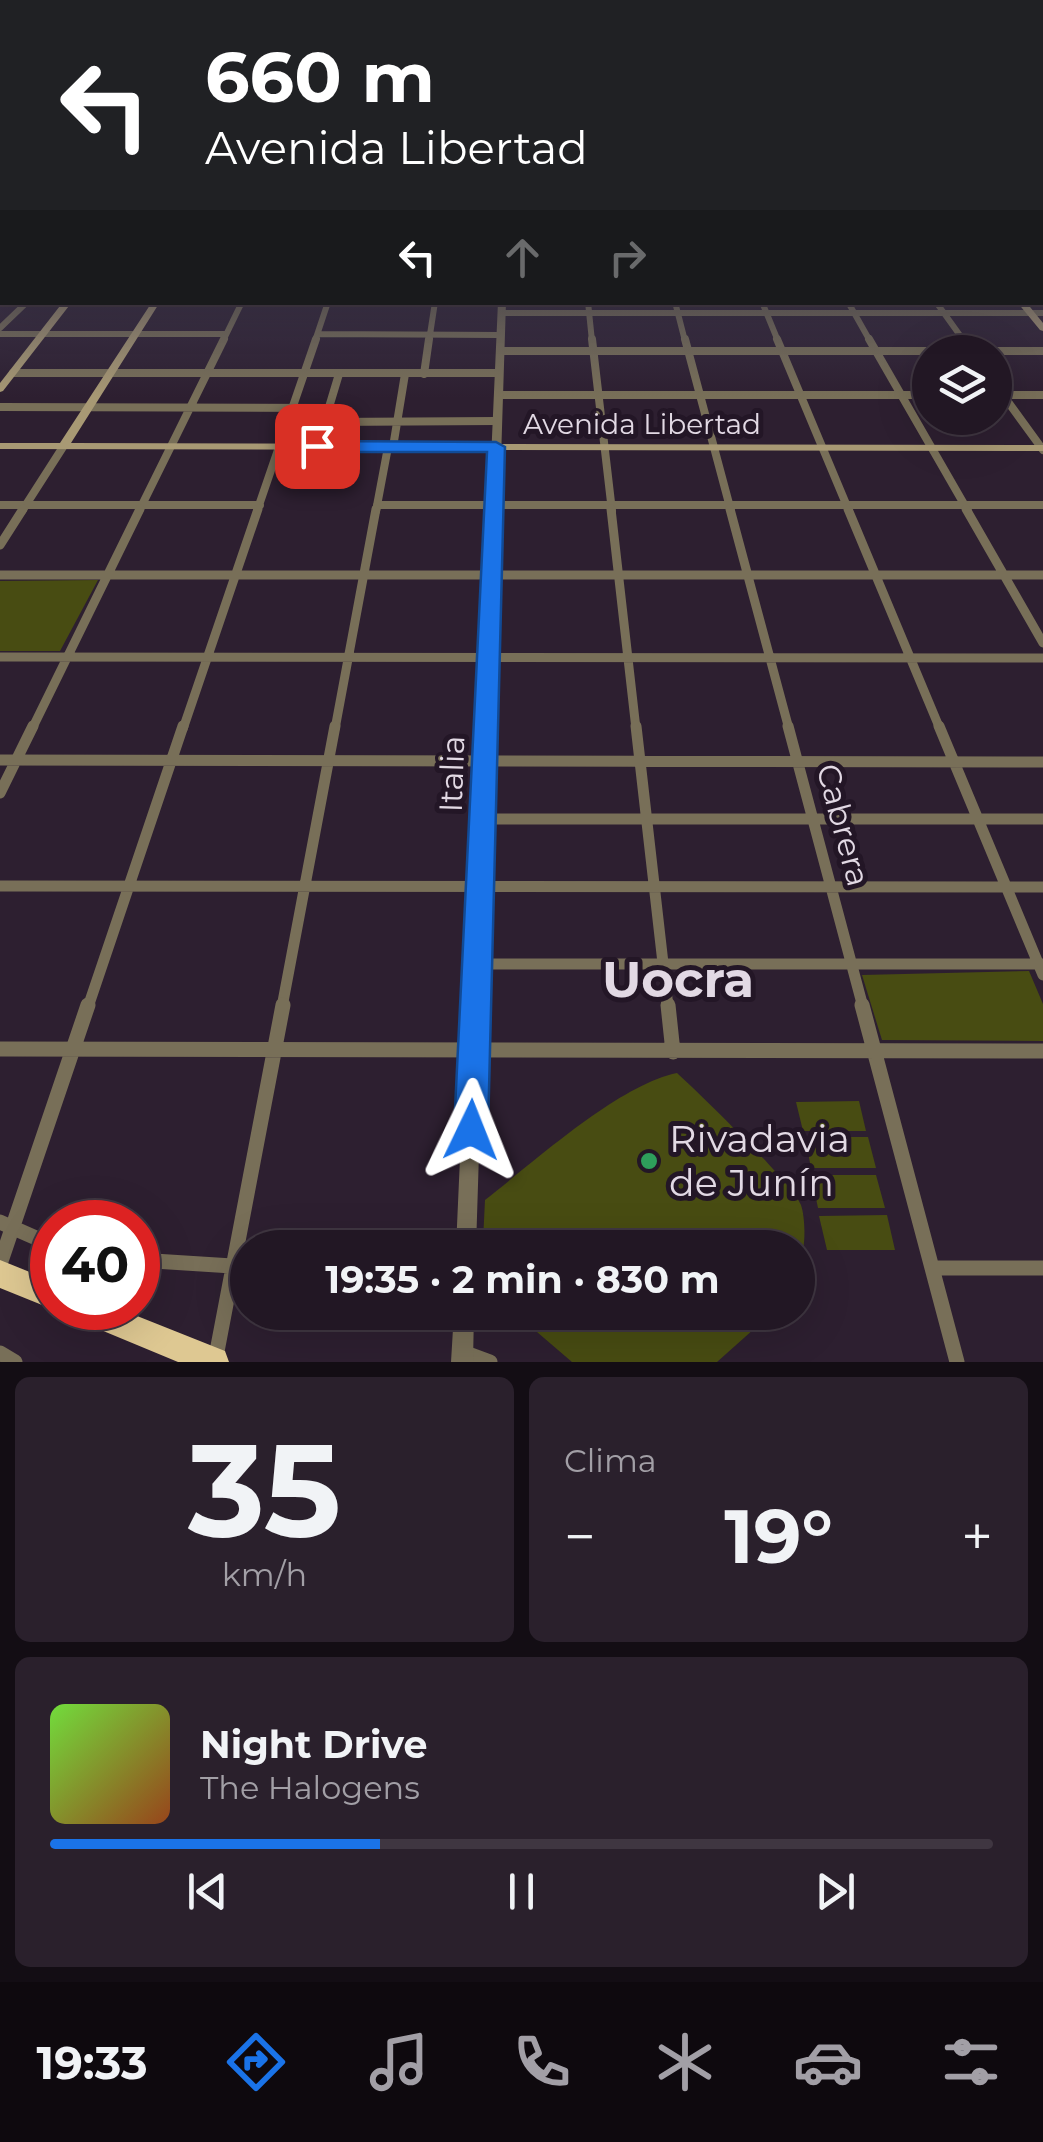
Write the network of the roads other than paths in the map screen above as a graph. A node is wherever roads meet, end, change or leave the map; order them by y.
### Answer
1 (24, 305) edge
2 (66, 305) edge
3 (154, 305) edge
4 (240, 305) edge
5 (327, 305) edge
6 (435, 305) edge
7 (457, 305) edge
8 (676, 305) edge
9 (763, 305) edge
10 (850, 305) edge
11 (938, 305) edge
12 (1023, 305) edge
13 (501, 307) edge
14 (589, 308) edge
15 (678, 313) junction
16 (766, 313) junction
17 (854, 313) junction
18 (944, 313) junction
19 (1030, 313) junction
20 (1043, 313) edge
21 (1043, 328) edge
22 (0, 331) edge
23 (226, 334) junction
24 (318, 334) junction
25 (430, 334) junction
26 (500, 334) junction
27 (43, 335) junction
28 (135, 335) junction
29 (960, 335) edge
30 (500, 351) junction
31 (594, 351) junction
32 (688, 351) junction
33 (782, 351) junction
34 (876, 351) junction
35 (912, 351) edge
36 (1012, 351) edge
37 (1043, 351) edge
38 (110, 373) junction
39 (207, 374) junction
40 (305, 374) junction
41 (339, 374) junction
42 (405, 374) junction
43 (424, 374) junction
44 (499, 374) junction
45 (8, 375) edge
46 (0, 389) edge
47 (498, 395) junction
48 (599, 395) junction
49 (700, 395) junction
50 (800, 395) junction
51 (901, 395) junction
52 (912, 395) edge
53 (1012, 395) edge
54 (1043, 395) edge
55 (0, 408) edge
56 (88, 408) junction
57 (190, 408) junction
58 (293, 408) junction
59 (329, 408) junction
60 (1012, 411) edge
61 (497, 421) junction
62 (325, 422) junction
63 (397, 422) junction
64 (0, 446) edge
65 (63, 446) junction
66 (280, 446) junction
67 (317, 446) junction
68 (391, 446) junction
69 (170, 447) junction
70 (496, 447) junction
71 (605, 447) junction
72 (713, 447) junction
73 (822, 447) junction
74 (931, 448) junction
75 (1042, 449) edge
76 (378, 504) junction
77 (0, 505) edge
78 (25, 505) junction
79 (142, 505) junction
80 (494, 505) junction
81 (1043, 505) edge
82 (260, 506) junction
83 (612, 506) junction
84 (730, 506) junction
85 (847, 506) junction
86 (964, 506) junction
87 (0, 544) edge
88 (0, 575) edge
89 (107, 575) junction
90 (236, 575) junction
91 (364, 575) junction
92 (492, 575) junction
93 (621, 575) junction
94 (748, 575) junction
95 (876, 575) junction
96 (1004, 575) junction
97 (1043, 575) edge
98 (1043, 643) edge
99 (0, 657) edge
100 (67, 657) junction
101 (208, 657) junction
102 (348, 657) junction
103 (490, 658) junction
104 (631, 658) junction
105 (770, 658) junction
106 (911, 658) junction
107 (1043, 658) edge
108 (643, 758) junction
109 (485, 759) junction
110 (0, 760) edge
111 (16, 760) junction
112 (173, 760) junction
113 (328, 760) junction
114 (798, 760) junction
115 (955, 762) junction
116 (1043, 762) edge
117 (0, 793) edge
118 (483, 819) junction
119 (649, 819) junction
120 (813, 819) junction
121 (979, 819) junction
122 (1043, 820) edge
123 (0, 886) edge
124 (130, 886) junction
125 (305, 886) junction
126 (480, 886) junction
127 (656, 886) junction
128 (831, 887) junction
129 (1007, 887) junction
130 (1043, 887) edge
131 (477, 964) junction
132 (664, 964) junction
133 (852, 964) junction
134 (1042, 968) edge
135 (0, 1049) edge
136 (74, 1051) junction
137 (274, 1051) junction
138 (1043, 1051) edge
139 (474, 1052) junction
140 (673, 1052) junction
141 (874, 1052) junction
142 (6, 1226) edge
143 (247, 1230) edge
144 (467, 1230) edge
145 (30, 1236) edge
146 (160, 1261) edge
147 (0, 1264) edge
148 (230, 1266) edge
149 (932, 1268) junction
150 (1043, 1268) edge
151 (0, 1274) edge
152 (30, 1286) edge
153 (230, 1306) edge
154 (128, 1330) edge
155 (463, 1330) edge
156 (0, 1353) edge
157 (180, 1355) edge
158 (462, 1357) edge
159 (15, 1362) edge
160 (214, 1362) edge
161 (490, 1362) edge
162 (957, 1362) edge

1 - 22 street
2 - 27 main road
3 - 28 main road
4 - 23 street
5 - 24 street
6 - 25 street
7 - 13 street
8 - 15 street, Cabrera
9 - 16 street
10 - 17 street
11 - 18 street
12 - 19 main road
13 - 14 street
13 - 26 street, Italia
14 - 15 street
14 - 31 street
15 - 16 street
15 - 32 street, Cabrera
16 - 17 street
16 - 33 street
17 - 18 street
17 - 34 street
18 - 19 street
18 - 29 street
19 - 20 street
19 - 21 main road
22 - 27 street
23 - 28 street
23 - 39 street
24 - 25 street
24 - 40 street
25 - 26 street
25 - 43 street
26 - 30 street, Italia
27 - 28 street
27 - 45 main road
28 - 38 main road
30 - 31 street
30 - 44 street, Italia
31 - 32 street
31 - 48 street
32 - 33 street
32 - 49 street, Cabrera
33 - 34 street
33 - 50 street
34 - 35 street
34 - 51 street
36 - 37 street
38 - 39 street
38 - 45 street
38 - 56 main road
39 - 40 street
39 - 57 street
40 - 41 street
40 - 58 street
41 - 42 street
41 - 59 street
42 - 43 street
42 - 63 street
43 - 44 street
44 - 47 street, Italia
45 - 46 main road
47 - 48 street
47 - 61 street, Italia
48 - 49 street
48 - 71 street
49 - 50 street
49 - 72 street, Cabrera
50 - 51 street
50 - 73 street
51 - 52 street
51 - 74 street
53 - 54 street
55 - 56 street
56 - 57 street
56 - 65 main road
57 - 58 street
57 - 69 street
58 - 59 street
58 - 66 street
59 - 62 street
60 - 75 street
61 - 63 street
61 - 70 street, Italia
62 - 63 street
62 - 67 street
63 - 68 street
64 - 65 main road, Avenida Libertad
65 - 69 main road, Avenida Libertad
65 - 78 street
66 - 67 main road, Avenida Libertad
66 - 69 main road, Avenida Libertad
66 - 82 street
67 - 68 main road, Avenida Libertad
68 - 70 main road, Avenida Libertad
68 - 76 street
69 - 79 street
70 - 71 main road, Avenida Libertad
70 - 80 street, Italia
71 - 72 main road, Avenida Libertad
71 - 83 street
72 - 73 main road, Avenida Libertad
72 - 84 street, Cabrera
73 - 74 main road, Avenida Libertad
73 - 85 street
74 - 75 main road, Avenida Libertad
74 - 86 street
76 - 80 street
76 - 91 street
77 - 78 street
78 - 79 street
78 - 87 street
79 - 82 street
79 - 89 street
80 - 83 street
80 - 92 street, Italia
81 - 86 street
82 - 90 street
83 - 84 street
83 - 93 street
84 - 85 street
84 - 94 street, Cabrera
85 - 86 street
85 - 95 street
86 - 96 street
88 - 89 street
89 - 90 street
89 - 100 street
90 - 91 street
90 - 101 street
91 - 92 street
91 - 102 street
92 - 93 street
92 - 103 street, Italia
93 - 94 street
93 - 104 street
94 - 95 street
94 - 105 street, Cabrera
95 - 96 street
95 - 106 street
96 - 97 street
96 - 98 street
99 - 100 street
100 - 101 street
100 - 111 street
101 - 102 street
101 - 112 street
102 - 103 street
102 - 113 street
103 - 104 street
103 - 109 street, Italia
104 - 105 street
104 - 108 street
105 - 106 street
105 - 114 street, Cabrera
106 - 107 street
106 - 115 street
108 - 109 street
108 - 114 street
108 - 119 street
109 - 113 street
109 - 118 street, Italia
110 - 111 street
111 - 112 street
111 - 117 street
112 - 113 street
112 - 124 street
113 - 125 street
114 - 115 street
114 - 120 street, Cabrera
115 - 116 street
115 - 121 street
118 - 119 street
118 - 126 street, Italia
119 - 120 street
119 - 127 street
120 - 121 street
120 - 128 street, Cabrera
121 - 122 street
121 - 129 street
123 - 124 street
124 - 125 street
124 - 136 street
125 - 126 street
125 - 137 street
126 - 127 street
126 - 131 street, Italia
127 - 128 street
127 - 132 street
128 - 129 street
128 - 133 street, Cabrera
129 - 130 street
129 - 134 street
131 - 132 street
131 - 139 street, Italia
132 - 133 street
132 - 140 street
133 - 134 street
133 - 141 street, Cabrera
135 - 136 street
136 - 137 street
136 - 142 street
137 - 139 street
137 - 143 street
138 - 141 street
139 - 140 street
139 - 144 street, Italia
140 - 141 street
141 - 149 street, Cabrera
142 - 145 street
142 - 147 street
146 - 148 street
149 - 150 street
149 - 162 street, Cabrera
151 - 152 highway
153 - 160 street
154 - 157 highway
155 - 158 street
156 - 159 street
157 - 160 highway
158 - 161 street

